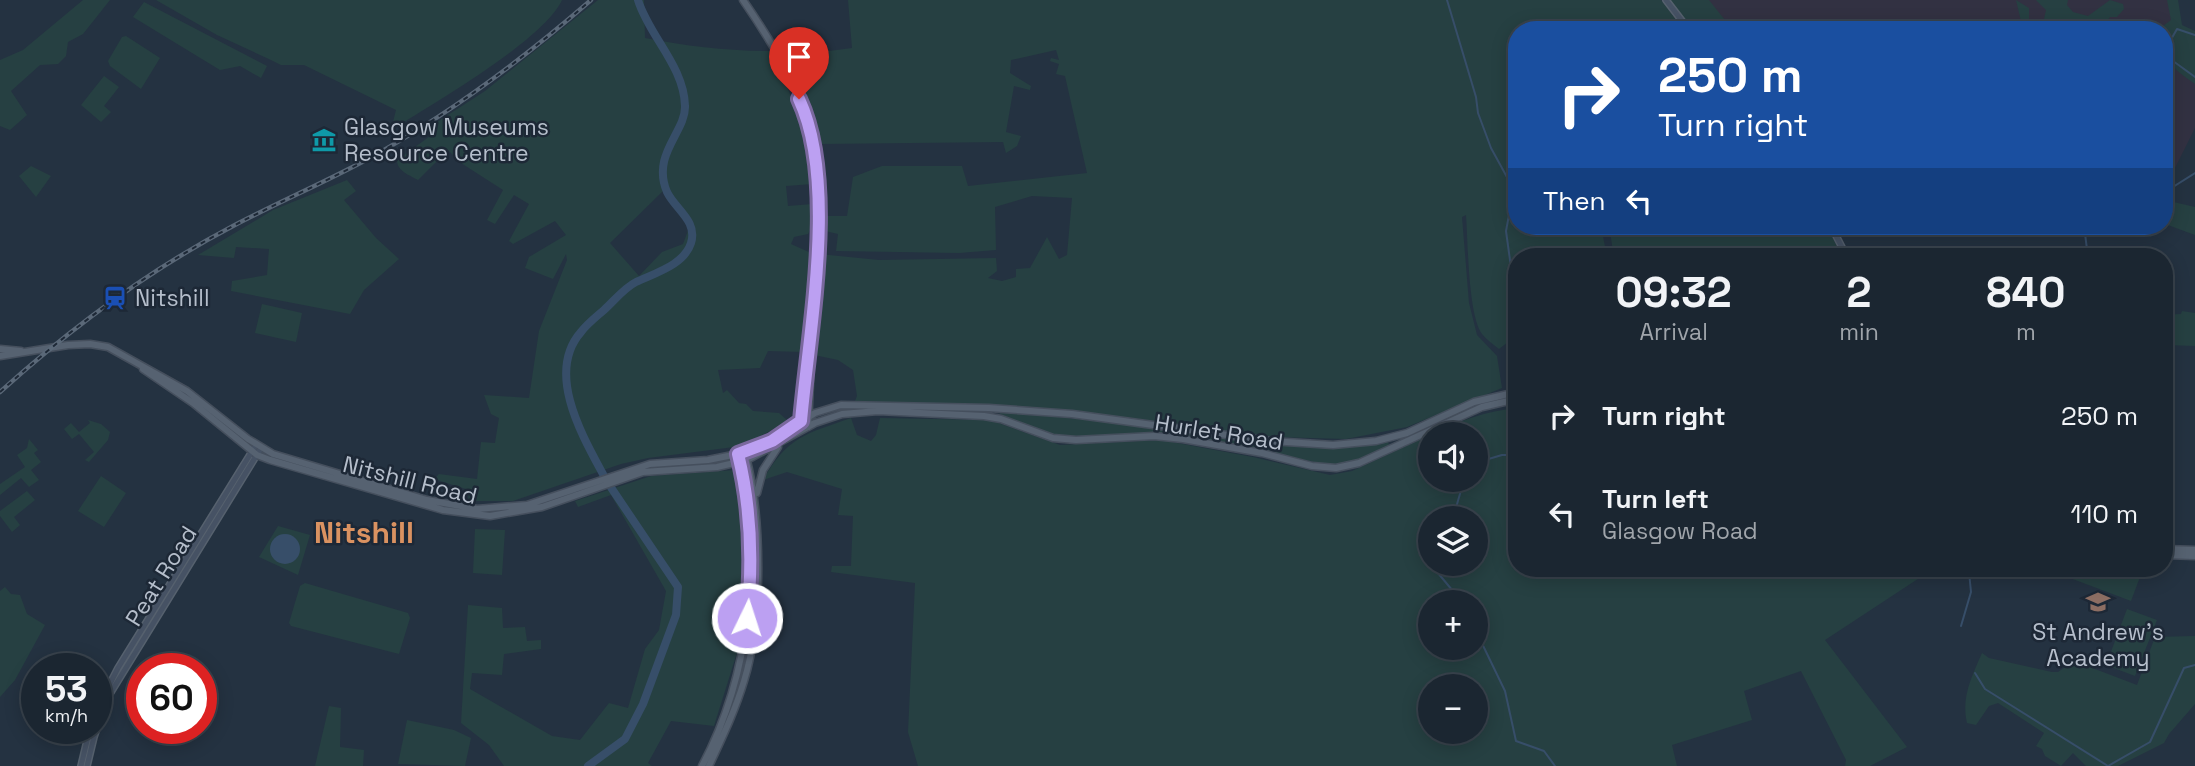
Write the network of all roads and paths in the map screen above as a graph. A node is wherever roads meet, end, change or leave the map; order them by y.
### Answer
1 (743, 0) edge
2 (1666, 0) edge
3 (1682, 21) edge
4 (0, 349) edge
5 (30, 351) junction
6 (0, 356) edge
7 (1508, 394) edge
8 (1508, 401) edge
9 (804, 419) junction
10 (806, 428) junction
11 (783, 434) joint
12 (782, 443) junction
13 (257, 450) junction
14 (741, 452) junction
15 (743, 461) junction
16 (629, 473) junction
17 (751, 494) junction
18 (755, 503) junction
19 (752, 543) junction
20 (2173, 549) edge
21 (2195, 550) edge
22 (2173, 555) edge
23 (2195, 556) edge
24 (112, 680) edge
25 (86, 744) edge
26 (81, 766) edge
27 (87, 766) edge
28 (702, 766) edge
29 (709, 766) edge

1 - 9 main road
2 - 3 street
4 - 5 main road, Nitshill Road
5 - 6 main road, Nitshill Road
5 - 13 main road, Nitshill Road
7 - 9 main road, Hurlet Road
8 - 10 main road, Hurlet Road
9 - 10 main road
9 - 11 main road, Hurlet Road
10 - 12 main road, Hurlet Road
11 - 14 main road, Nitshill Road
12 - 15 main road, Hurlet Road
12 - 18 main road
13 - 16 main road, Nitshill Road
13 - 24 street, Peat Road
13 - 27 street, Peat Road
14 - 15 main road
14 - 16 main road, Nitshill Road
15 - 16 main road, Nitshill Road
15 - 17 main road
17 - 18 main road
17 - 19 main road
18 - 19 main road
19 - 28 main road
19 - 29 main road
20 - 21 main road
22 - 23 main road
25 - 26 street

